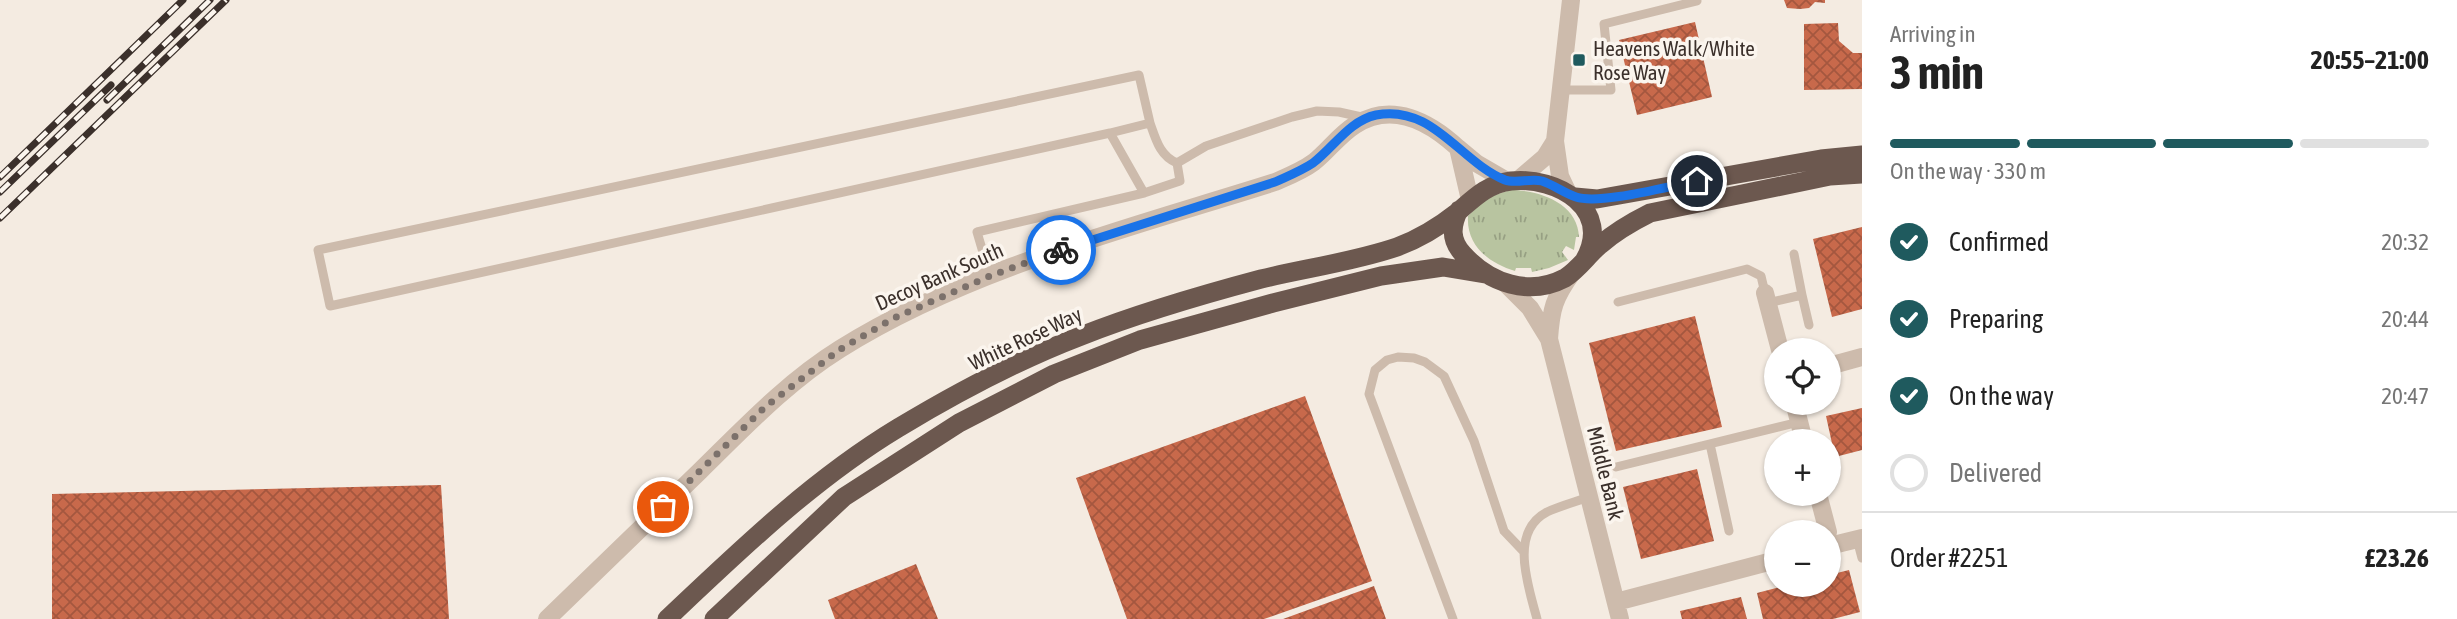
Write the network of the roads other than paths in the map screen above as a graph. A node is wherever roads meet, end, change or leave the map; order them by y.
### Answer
1 (1571, 0) edge
2 (1697, 1) edge
3 (1560, 90) junction
4 (1367, 118) junction
5 (1150, 123) junction
6 (1110, 133) junction
7 (1555, 141) junction
8 (1458, 148) junction
9 (1862, 155) edge
10 (1177, 163) junction
11 (1862, 174) edge
12 (1512, 181) junction
13 (1144, 193) junction
14 (1572, 195) junction
15 (1464, 205) junction
16 (1794, 254) dead end
17 (1578, 267) junction
18 (1485, 274) junction
19 (990, 276) junction
20 (1506, 284) junction
21 (1802, 295) junction
22 (1767, 298) junction
23 (1618, 302) dead end
24 (1809, 325) dead end
25 (1777, 338) edge
26 (1549, 339) junction
27 (1862, 357) edge
28 (1841, 363) edge
29 (1797, 415) edge
30 (1799, 422) junction
31 (1801, 429) edge
32 (1710, 443) junction
33 (1616, 467) dead end
34 (1589, 497) junction
35 (1729, 531) dead end
36 (1859, 538) edge
37 (1841, 539) edge
38 (1523, 551) junction
39 (1862, 558) edge
40 (1764, 564) edge
41 (1618, 610) edge
42 (547, 619) edge
43 (667, 619) edge
44 (714, 619) edge
45 (1453, 619) edge
46 (1538, 619) edge

1 - 3 street
2 - 3 lane
3 - 7 street
4 - 8 street
4 - 10 lane
4 - 19 street, Decoy Bank South
5 - 6 lane
5 - 6 lane
5 - 10 lane
6 - 13 lane
7 - 12 street
7 - 14 street
8 - 12 street
8 - 15 street
9 - 14 highway
10 - 13 lane
11 - 17 highway
12 - 14 highway
12 - 15 highway, White Rose Way
13 - 19 lane
14 - 17 highway
15 - 18 highway
15 - 43 highway, White Rose Way
16 - 21 lane
17 - 20 highway
17 - 26 street, Middle Bank
18 - 20 highway
18 - 44 highway
19 - 42 street, Decoy Bank South
20 - 26 street, Middle Bank
21 - 22 lane
21 - 24 lane
22 - 23 lane
22 - 25 street
26 - 34 street, Middle Bank
27 - 28 street
29 - 30 street
30 - 31 street
30 - 32 lane
32 - 33 lane
32 - 35 lane
34 - 38 lane
34 - 41 street, Middle Bank
36 - 37 street
36 - 39 lane
38 - 45 lane
38 - 46 lane
40 - 41 street

